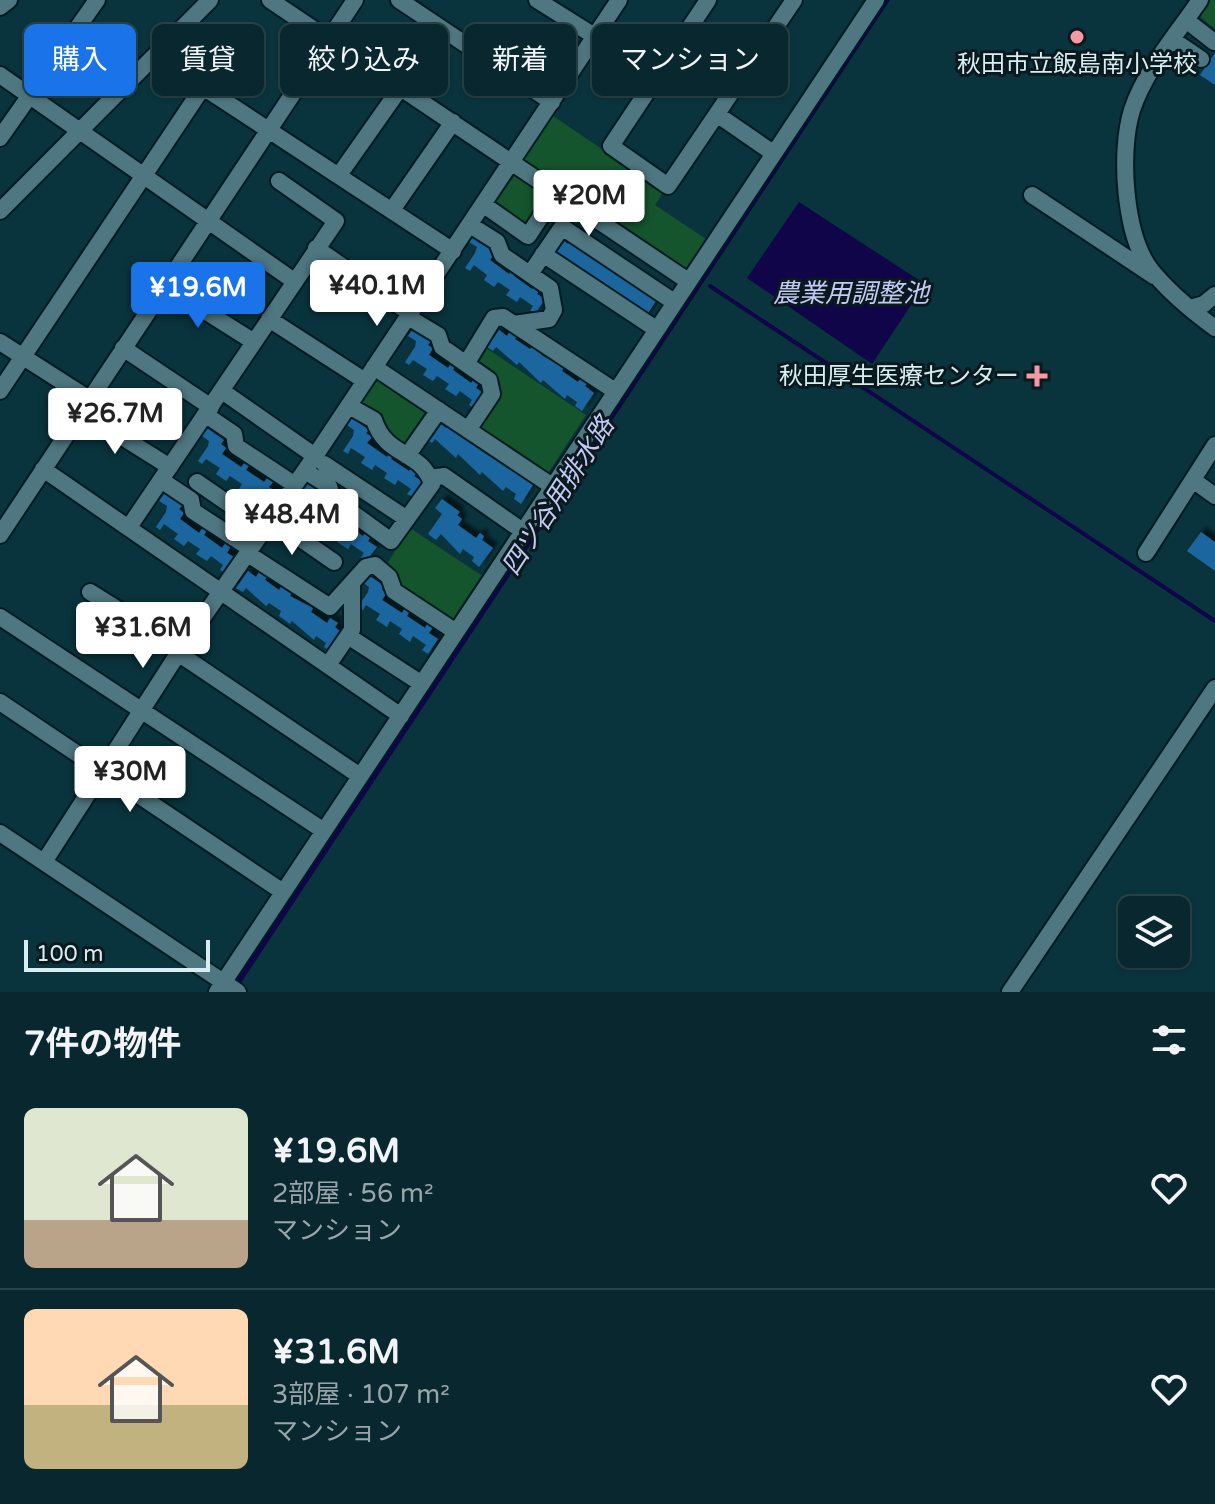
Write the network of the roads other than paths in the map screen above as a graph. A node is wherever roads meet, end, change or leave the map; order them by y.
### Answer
1 (9, 0) edge
2 (97, 0) edge
3 (210, 0) edge
4 (270, 0) edge
5 (355, 0) edge
6 (399, 0) edge
7 (537, 0) edge
8 (619, 0) edge
9 (708, 0) edge
10 (876, 0) edge
11 (1200, 0) edge
12 (792, 1) edge
13 (0, 7) edge
14 (1186, 20) junction
15 (80, 24) edge
16 (186, 24) edge
17 (307, 24) edge
18 (340, 24) edge
19 (603, 24) edge
20 (692, 24) edge
21 (592, 34) edge
22 (1173, 40) junction
23 (592, 41) edge
24 (1214, 42) edge
25 (152, 59) edge
26 (1201, 59) dead end
27 (0, 75) edge
28 (24, 90) edge
29 (30, 96) edge
30 (32, 96) edge
31 (197, 96) edge
32 (218, 96) edge
33 (292, 96) edge
34 (395, 96) edge
35 (414, 96) edge
36 (645, 96) edge
37 (552, 102) junction
38 (718, 115) junction
39 (453, 122) junction
40 (270, 128) junction
41 (81, 130) junction
42 (0, 138) edge
43 (773, 153) junction
44 (513, 162) junction
45 (145, 175) junction
46 (339, 175) junction
47 (279, 181) dead end
48 (557, 192) junction
49 (1032, 195) dead end
50 (484, 205) junction
51 (392, 210) junction
52 (0, 211) edge
53 (207, 222) junction
54 (470, 225) junction
55 (622, 236) junction
56 (316, 248) junction
57 (453, 251) junction
58 (543, 254) junction
59 (608, 258) junction
60 (530, 274) junction
61 (294, 281) junction
62 (688, 281) junction
63 (1165, 283) junction
64 (164, 285) junction
65 (674, 302) junction
66 (1206, 303) edge
67 (409, 316) junction
68 (269, 319) junction
69 (514, 324) junction
70 (1215, 328) edge
71 (656, 329) junction
72 (0, 342) edge
73 (254, 342) junction
74 (123, 348) junction
75 (23, 358) junction
76 (466, 364) junction
77 (370, 374) junction
78 (0, 391) edge
79 (222, 391) junction
80 (615, 391) junction
81 (85, 405) junction
82 (349, 406) junction
83 (439, 410) junction
84 (208, 411) junction
85 (468, 430) junction
86 (1215, 445) edge
87 (407, 456) junction
88 (320, 460) junction
89 (43, 469) junction
90 (305, 471) junction
91 (166, 473) junction
92 (430, 478) junction
93 (1193, 480) junction
94 (197, 482) dead end
95 (295, 485) junction
96 (552, 486) junction
97 (1215, 496) edge
98 (407, 519) junction
99 (269, 524) junction
100 (129, 527) junction
101 (524, 532) junction
102 (0, 535) edge
103 (250, 552) junction
104 (1146, 553) dead end
105 (334, 562) dead end
106 (352, 584) junction
107 (90, 592) dead end
108 (221, 592) junction
109 (330, 607) junction
110 (0, 617) edge
111 (350, 630) junction
112 (456, 632) junction
113 (180, 651) junction
114 (328, 665) junction
115 (422, 684) junction
116 (1215, 688) edge
117 (0, 702) edge
118 (143, 708) junction
119 (401, 716) junction
120 (104, 772) junction
121 (360, 776) junction
122 (324, 831) junction
123 (0, 833) edge
124 (44, 862) junction
125 (283, 892) junction
126 (228, 988) edge
127 (1010, 992) edge

1 - 13 street
2 - 15 street
3 - 16 street
4 - 17 street
5 - 18 street
6 - 37 street
7 - 21 street
8 - 19 street
9 - 20 street
10 - 43 street
11 - 14 street
12 - 38 street
14 - 22 street
14 - 24 street
22 - 26 street
22 - 63 street
23 - 37 street
25 - 41 street
27 - 28 street
29 - 42 street
30 - 41 street
31 - 45 street
32 - 40 street
33 - 40 street
34 - 46 street
35 - 39 street
36 - 38 street
37 - 44 street
38 - 43 street
39 - 44 street
39 - 51 street
40 - 46 street
40 - 53 street
41 - 45 street
41 - 52 street
43 - 62 street
44 - 48 street
44 - 50 street
45 - 53 street
45 - 75 street
46 - 51 street
47 - 56 street
48 - 50 street
48 - 55 street
49 - 63 street
50 - 54 street
51 - 57 street
53 - 61 street
53 - 64 street
54 - 57 street
54 - 60 street
55 - 59 street
55 - 62 street
56 - 61 street
56 - 67 street
57 - 67 street
58 - 59 street
58 - 60 street
58 - 71 street
59 - 65 street
60 - 69 street
61 - 68 street
62 - 65 street
63 - 66 street
64 - 73 street
64 - 74 street
65 - 71 street
66 - 70 street
67 - 76 street
67 - 77 street
68 - 73 street
68 - 77 street
69 - 76 street
69 - 80 street
71 - 80 street
72 - 75 street
73 - 79 street
74 - 81 street
74 - 84 street
75 - 78 street
75 - 81 street
76 - 85 street
77 - 82 street
77 - 83 street
79 - 84 street
79 - 88 street
80 - 96 street
81 - 89 street
81 - 91 street
82 - 87 street
82 - 88 street
83 - 85 street
83 - 87 street
84 - 91 street
84 - 95 street
85 - 96 street
86 - 93 street
87 - 92 street
88 - 90 street
88 - 98 street
89 - 100 street
89 - 102 street
90 - 95 street
90 - 98 street
91 - 100 street
91 - 103 street
92 - 98 street
92 - 101 street
93 - 97 street
93 - 104 street
94 - 99 street
95 - 99 street
96 - 101 street
99 - 103 street
99 - 105 street
100 - 108 street
101 - 112 street
103 - 108 street
103 - 109 street
106 - 109 street
106 - 111 street
106 - 112 street
107 - 113 street
108 - 113 street
108 - 114 street
109 - 111 street
110 - 118 street
111 - 114 street
111 - 115 street
112 - 115 street
113 - 118 street
113 - 121 street
114 - 119 street
115 - 119 street
116 - 127 street
117 - 120 street
118 - 120 street
118 - 122 street
119 - 121 street
120 - 124 street
120 - 125 street
121 - 122 street
122 - 125 street
123 - 124 street
124 - 126 street
125 - 126 street

